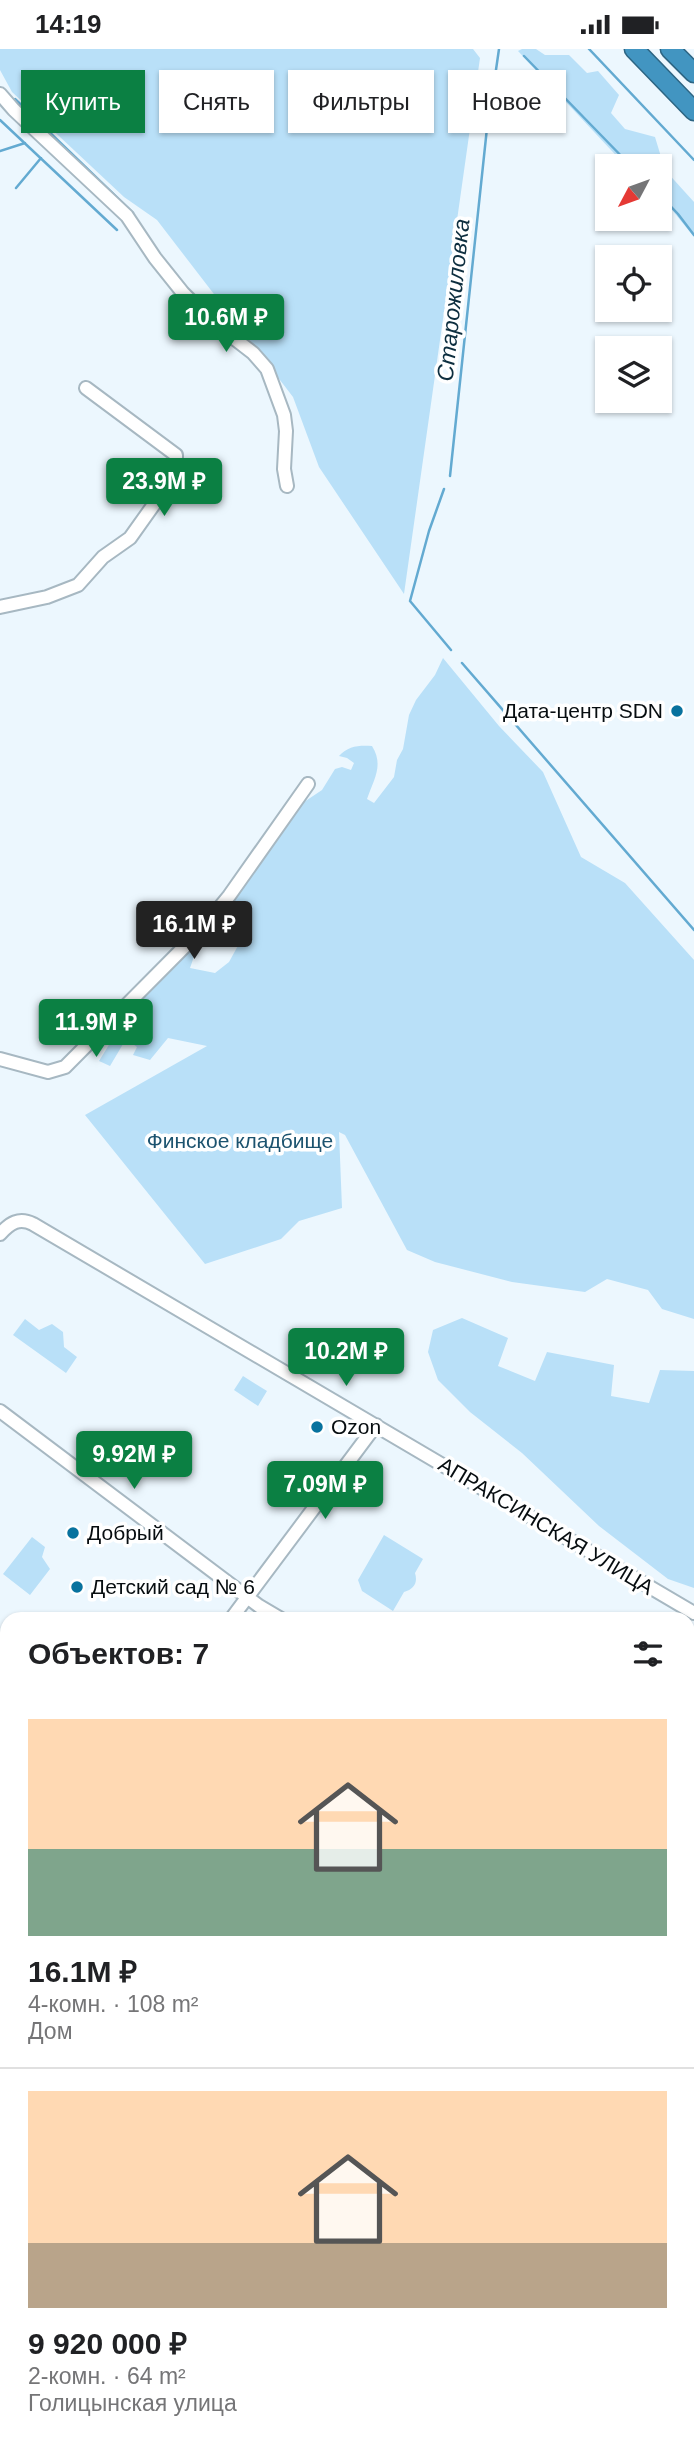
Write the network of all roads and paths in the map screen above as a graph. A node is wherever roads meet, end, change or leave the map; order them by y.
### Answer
1 (634, 49) edge
2 (0, 94) edge
3 (694, 111) edge
4 (86, 388) dead end
5 (287, 486) dead end
6 (0, 607) edge
7 (308, 784) dead end
8 (0, 1059) edge
9 (0, 1234) edge
10 (0, 1411) edge
11 (376, 1425) junction
12 (248, 1597) junction
13 (236, 1612) edge
14 (270, 1612) edge
15 (692, 1612) edge

1 - 3 highway
2 - 5 street
4 - 6 street
7 - 8 street
9 - 11 street, АПРАКСИНСКАЯ УЛИЦА
10 - 12 street
11 - 12 street
11 - 15 street, АПРАКСИНСКАЯ УЛИЦА
12 - 13 street
12 - 14 street

